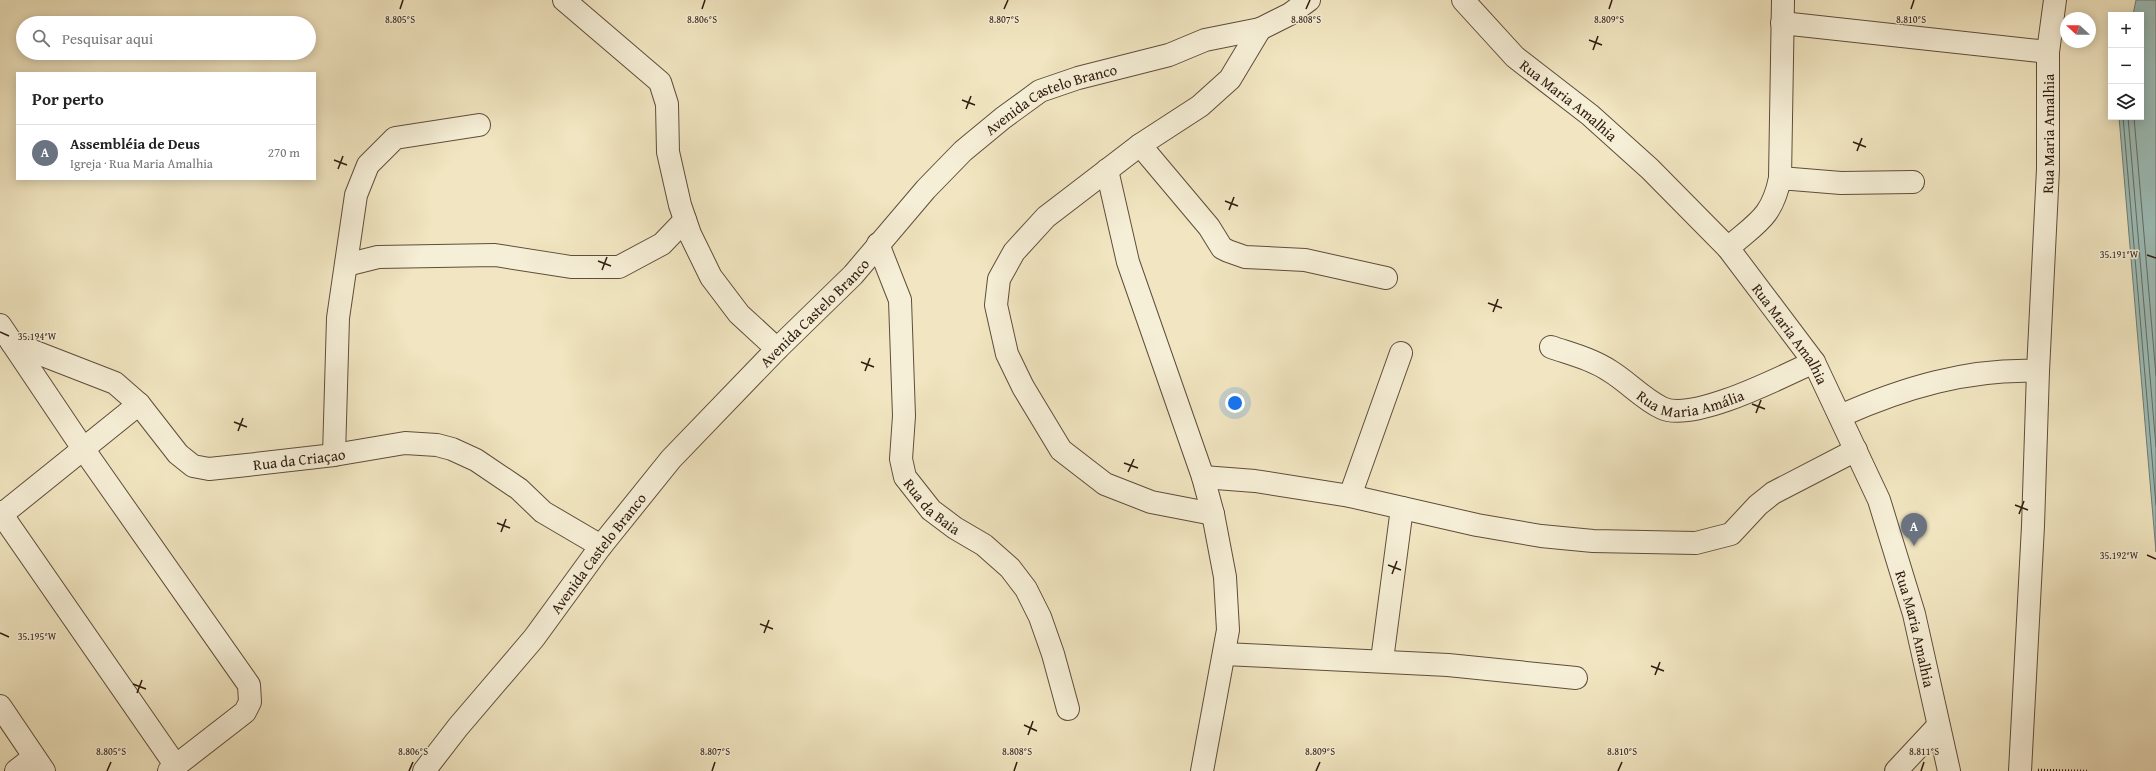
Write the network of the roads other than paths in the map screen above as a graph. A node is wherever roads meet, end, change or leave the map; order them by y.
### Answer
1 (564, 0) edge
2 (1308, 0) edge
3 (1463, 0) edge
4 (1782, 0) edge
5 (2055, 0) edge
6 (1782, 23) junction
7 (1260, 29) junction
8 (2048, 52) junction
9 (479, 125) dead end
10 (1140, 145) junction
11 (1107, 170) junction
12 (1780, 178) junction
13 (1913, 182) dead end
14 (685, 220) junction
15 (878, 244) junction
16 (1728, 248) junction
17 (346, 265) junction
18 (1386, 278) dead end
19 (6, 334) edge
20 (1551, 347) dead end
21 (777, 349) junction
22 (1401, 353) dead end
23 (1814, 362) junction
24 (2038, 371) junction
25 (140, 404) junction
26 (1840, 416) junction
27 (84, 450) junction
28 (1856, 450) junction
29 (334, 455) junction
30 (1203, 477) junction
31 (1350, 496) junction
32 (1402, 508) junction
33 (1, 514) edge
34 (1214, 514) junction
35 (601, 546) junction
36 (1224, 654) junction
37 (1382, 660) junction
38 (1576, 678) dead end
39 (0, 706) edge
40 (1068, 709) dead end
41 (1938, 726) junction
42 (39, 764) edge
43 (173, 768) edge
44 (2020, 770) edge
45 (16, 771) edge
46 (424, 771) edge
47 (1202, 771) edge
48 (1896, 771) edge
49 (1949, 771) edge

1 - 14 street
2 - 7 street, Avenida Castelo Branco
3 - 16 street, Rua Maria Amalhia
4 - 6 street
5 - 8 street, Rua Maria Amalhia
6 - 8 street
6 - 12 street
7 - 10 street
7 - 15 street, Avenida Castelo Branco
8 - 24 street, Rua Maria Amalhia
9 - 17 street
10 - 11 street
10 - 18 street
11 - 30 street
11 - 34 street
12 - 13 street
12 - 16 street
14 - 17 street
14 - 21 street
15 - 21 street, Avenida Castelo Branco
15 - 40 street, Rua da Baia
16 - 23 street, Rua Maria Amalhia
17 - 29 street
19 - 25 street, Rua da Criaçao
19 - 27 street
20 - 23 street, Rua Maria Amália
21 - 35 street, Avenida Castelo Branco
22 - 31 street
23 - 26 street, Rua Maria Amalhia
24 - 26 street
24 - 44 street, Rua Maria Amalhia
25 - 27 street
25 - 29 street, Rua da Criaçao
26 - 28 street, Rua Maria Amalhia
27 - 33 street
27 - 43 street
28 - 32 street
28 - 41 street, Rua Maria Amalhia
29 - 35 street, Rua da Criaçao
30 - 31 street
30 - 34 street
31 - 32 street
32 - 37 street
33 - 43 street
34 - 36 street
35 - 46 street, Avenida Castelo Branco
36 - 37 street
36 - 47 street
37 - 38 street
39 - 42 street
41 - 48 street
41 - 49 street, Rua Maria Amalhia
42 - 45 street

